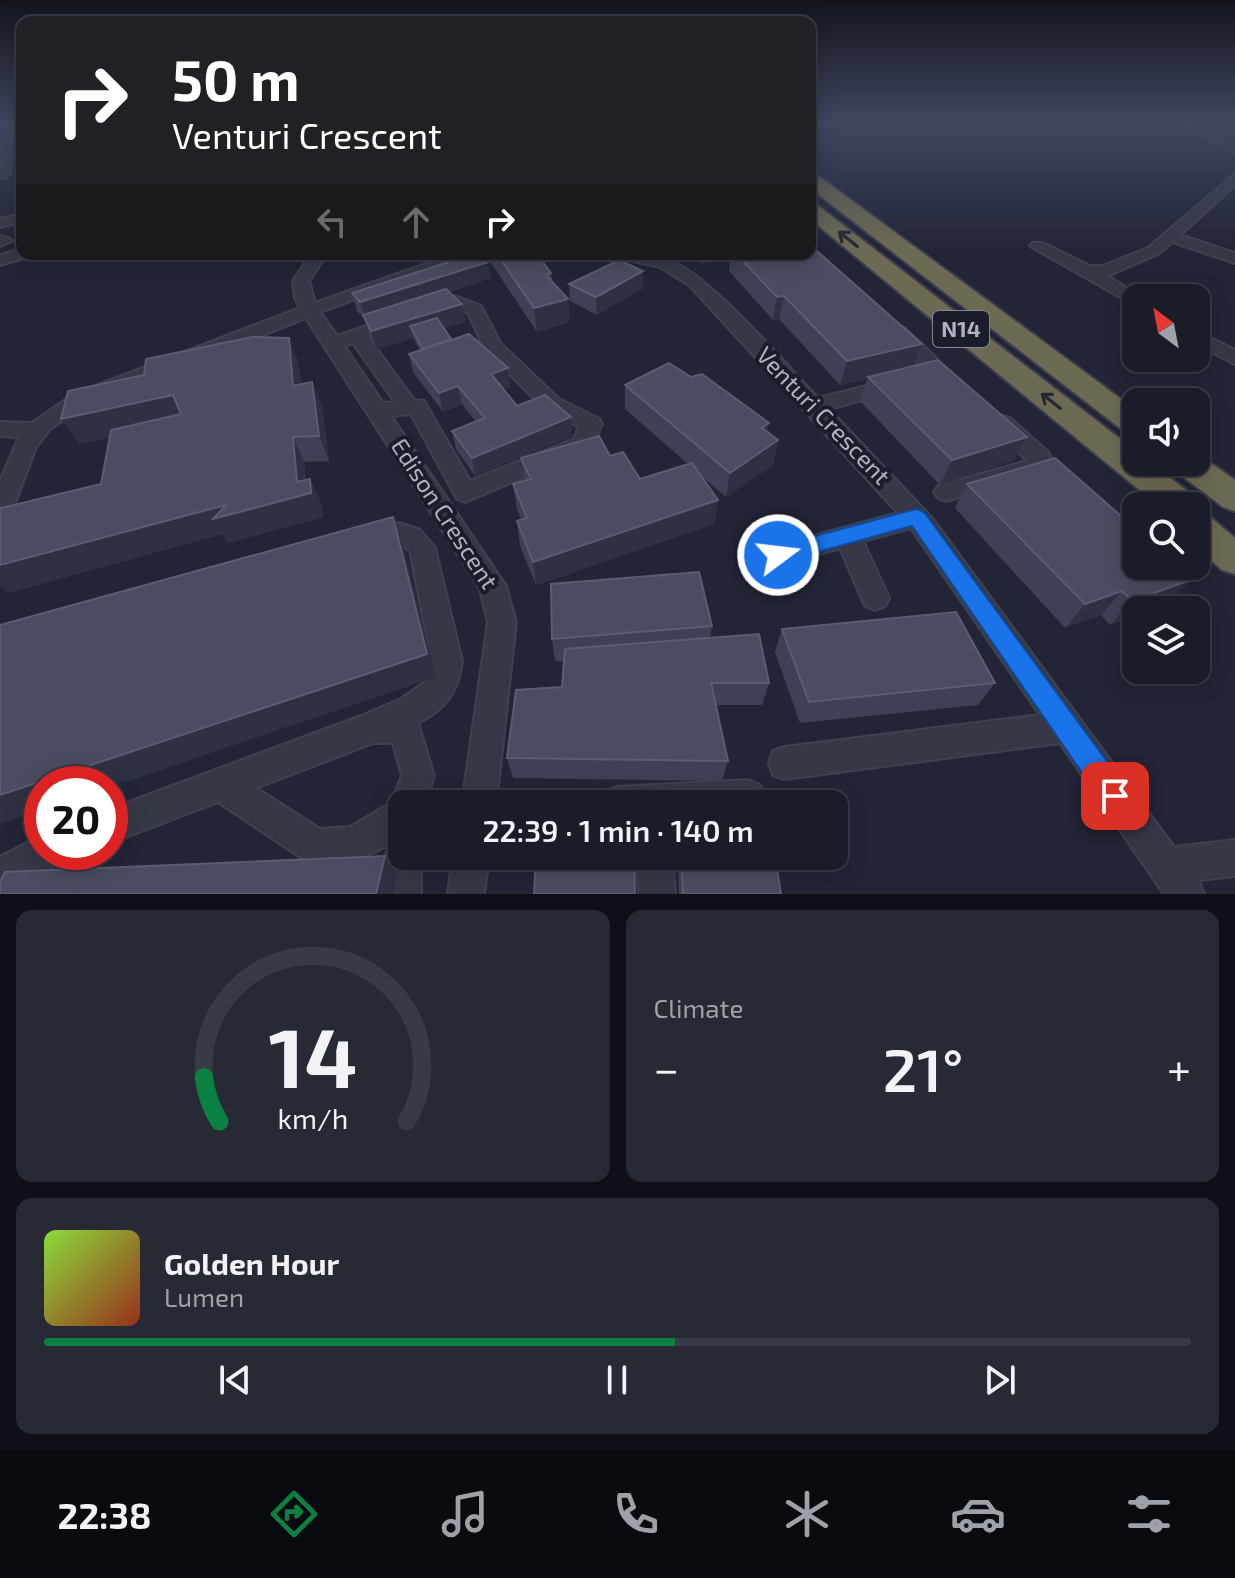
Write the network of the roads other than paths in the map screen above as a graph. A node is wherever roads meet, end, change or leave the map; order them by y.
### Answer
1 (1234, 180) edge
2 (816, 183) edge
3 (816, 214) edge
4 (1171, 237) junction
5 (1038, 246) dead end
6 (913, 256) junction
7 (1235, 258) edge
8 (319, 260) edge
9 (452, 260) edge
10 (648, 260) edge
11 (1103, 276) junction
12 (1122, 290) edge
13 (310, 310) junction
14 (882, 318) edge
15 (357, 335) junction
16 (332, 344) junction
17 (1210, 344) edge
18 (1235, 358) edge
19 (947, 378) edge
20 (1122, 402) edge
21 (811, 403) junction
22 (985, 406) edge
23 (409, 407) junction
24 (377, 411) junction
25 (1122, 414) edge
26 (0, 429) edge
27 (36, 431) junction
28 (1112, 449) junction
29 (606, 456) edge
30 (1210, 463) edge
31 (1205, 476) edge
32 (1235, 480) edge
33 (946, 492) dead end
34 (1158, 492) edge
35 (1166, 492) edge
36 (1235, 498) edge
37 (0, 511) edge
38 (916, 517) junction
39 (448, 518) junction
40 (1210, 527) edge
41 (848, 536) junction
42 (1210, 538) edge
43 (346, 543) edge
44 (1235, 547) edge
45 (778, 555) dead end
46 (1235, 559) edge
47 (875, 598) dead end
48 (1065, 727) junction
49 (364, 731) junction
50 (785, 763) dead end
51 (221, 784) junction
52 (413, 790) edge
53 (481, 790) edge
54 (128, 819) edge
55 (388, 825) edge
56 (1235, 858) edge
57 (24, 863) edge
58 (403, 870) edge
59 (469, 870) edge
60 (655, 870) edge
61 (0, 877) edge
62 (1176, 880) edge
63 (403, 894) edge
64 (466, 894) edge
65 (657, 894) edge

1 - 4 street
2 - 6 highway, N14
28 -> 3 highway, N14
4 - 7 street
4 - 11 street
5 - 11 street
6 - 20 highway
6 - 25 highway, N14
8 - 13 street, Edison Crescent
9 - 13 street
10 - 21 street, Venturi Crescent
11 - 12 street
13 - 16 street, Edison Crescent
13 - 27 street
14 - 21 street
15 - 16 street
15 - 23 street
15 - 23 street
16 - 24 street, Edison Crescent
17 - 18 street
19 - 21 street
21 - 38 street, Venturi Crescent
22 - 33 street
23 - 24 street
24 - 39 street, Edison Crescent
26 - 27 street
27 - 37 street
28 - 34 highway
28 - 35 highway, N14
29 - 39 street
30 - 32 highway
31 - 36 highway
38 - 41 street
38 - 48 street, Venturi Crescent
39 - 53 street, Edison Crescent
40 - 44 highway
41 - 45 street
41 - 47 street
42 - 46 highway
43 - 49 street
48 - 50 street
48 - 62 street, Venturi Crescent
49 - 51 street
49 - 52 street
51 - 54 street
51 - 55 street
56 - 62 street
57 - 61 street
58 - 63 street
59 - 64 street
60 - 65 street

